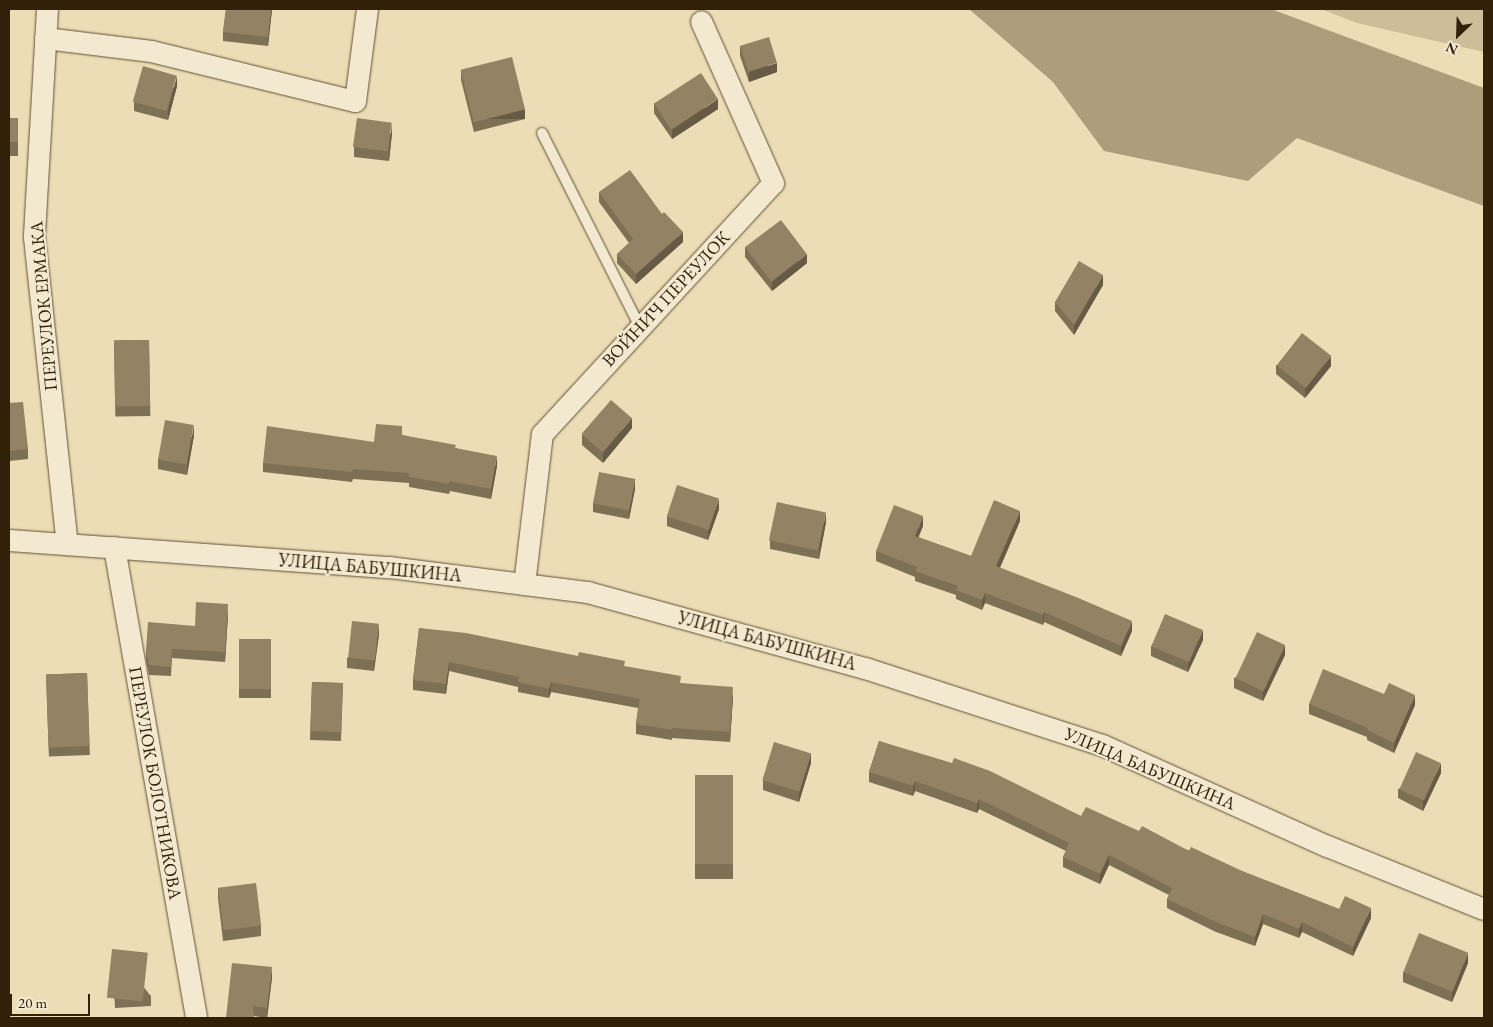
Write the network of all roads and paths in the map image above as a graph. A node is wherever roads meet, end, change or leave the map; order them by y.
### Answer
1 (47, 9) edge
2 (367, 9) edge
3 (701, 21) dead end
4 (45, 38) junction
5 (542, 133) dead end
6 (640, 327) junction
7 (9, 540) edge
8 (67, 544) junction
9 (114, 547) junction
10 (524, 584) junction
11 (1484, 909) edge
12 (196, 1018) edge

1 - 4 street, ПЕРЕУЛОК ЕРМАКА
2 - 4 street
3 - 6 street, ВОЙНИЧ ПЕРЕУЛОК
4 - 8 street, ПЕРЕУЛОК ЕРМАКА
5 - 6 lane
6 - 10 street, ВОЙНИЧ ПЕРЕУЛОК
7 - 8 street, УЛИЦА БАБУШКИНА
8 - 9 street, УЛИЦА БАБУШКИНА
9 - 10 street, УЛИЦА БАБУШКИНА
9 - 12 street, ПЕРЕУЛОК БОЛОТНИКОВА
10 - 11 street, УЛИЦА БАБУШКИНА

